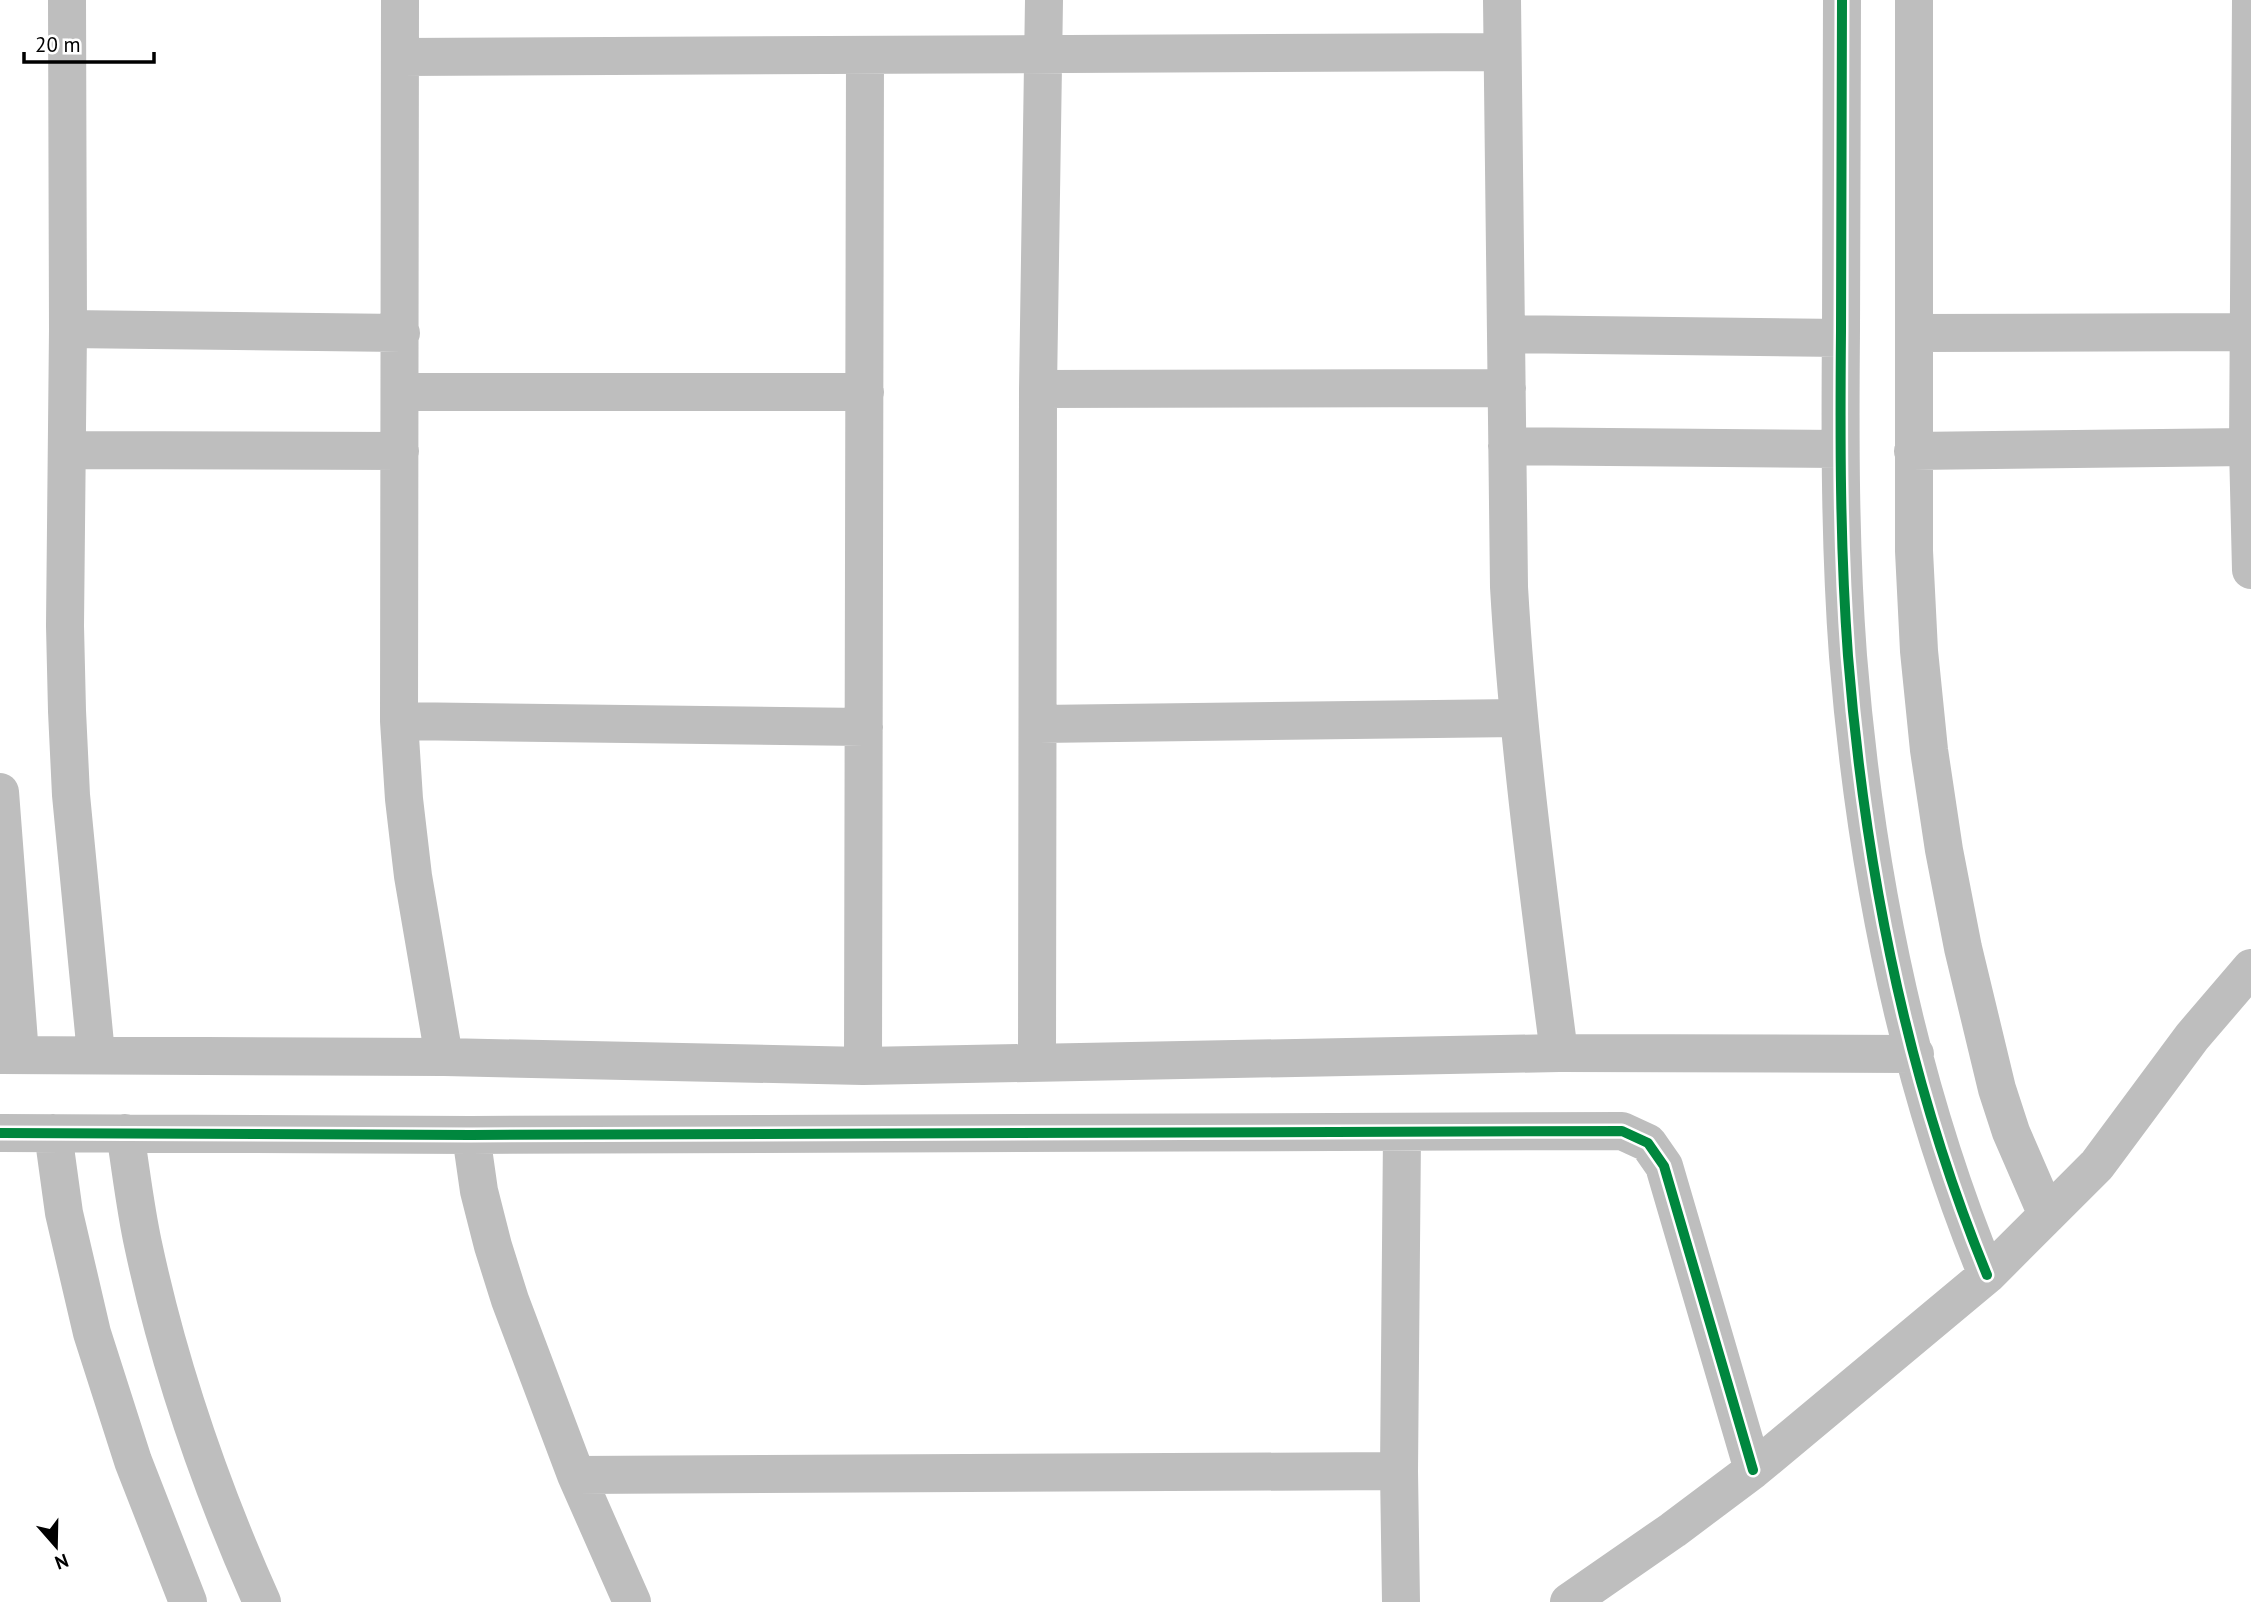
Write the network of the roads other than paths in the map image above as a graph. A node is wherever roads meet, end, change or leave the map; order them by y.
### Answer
1 (66, 0) edge
2 (400, 0) edge
3 (1044, 0) edge
4 (1502, 0) edge
5 (1842, 0) edge
6 (1914, 0) edge
7 (2251, 0) edge
8 (1502, 52) junction
9 (865, 55) junction
10 (1043, 55) junction
11 (400, 57) junction
12 (2251, 57) edge
13 (68, 329) junction
14 (401, 332) junction
15 (2249, 332) junction
16 (1914, 333) junction
17 (1506, 334) junction
18 (1841, 338) junction
19 (1507, 388) junction
20 (1038, 389) junction
21 (401, 392) junction
22 (865, 392) junction
23 (2250, 393) edge
24 (1507, 446) junction
25 (2248, 447) junction
26 (1840, 449) junction
27 (68, 450) junction
28 (400, 451) junction
29 (1913, 451) junction
30 (2251, 570) edge
31 (1518, 718) junction
32 (399, 722) junction
33 (1039, 724) junction
34 (864, 727) junction
35 (0, 792) edge
36 (2251, 968) edge
37 (1559, 1053) junction
38 (96, 1054) junction
39 (1915, 1054) junction
40 (10, 1055) edge
41 (444, 1057) junction
42 (1037, 1063) junction
43 (863, 1066) junction
44 (0, 1133) edge
45 (53, 1133) junction
46 (125, 1133) junction
47 (1402, 1133) junction
48 (471, 1135) junction
49 (2047, 1215) junction
50 (1987, 1275) junction
51 (1753, 1469) junction
52 (1398, 1471) junction
53 (576, 1475) junction
54 (188, 1602) edge
55 (262, 1602) edge
56 (632, 1602) edge
57 (1401, 1602) edge
58 (1569, 1602) edge

1 - 13 street
2 - 11 street
3 - 10 street
4 - 8 street
5 - 18 street
6 - 16 street
7 - 12 street
8 - 10 street
8 - 17 street
9 - 10 street
9 - 11 street
9 - 22 street
10 - 20 street
11 - 14 street
12 - 15 street
13 - 14 street
13 - 27 street
14 - 21 street
15 - 16 street
15 - 23 street
16 - 29 street
17 - 18 street
17 - 19 street
18 - 26 street
19 - 20 street
19 - 24 street
20 - 33 street
21 - 22 street
21 - 28 street
22 - 34 street
23 - 25 street
24 - 26 street
24 - 31 street
25 - 29 street
25 - 30 street
26 - 39 street
27 - 28 street
27 - 38 street
28 - 32 street
29 - 49 street
31 - 33 street
31 - 37 street
32 - 34 street
32 - 41 street
33 - 42 street
34 - 43 street
35 - 40 street
36 - 49 street
37 - 39 street
37 - 42 street
38 - 40 street
38 - 41 street
39 - 50 street
41 - 43 street
42 - 43 street
44 - 45 street
45 - 46 street
45 - 54 street
46 - 48 street
46 - 55 street
47 - 48 street
47 - 51 street
47 - 52 street
48 - 53 street
49 - 50 street
50 - 51 street
51 - 58 street
52 - 53 street
52 - 57 street
53 - 56 street

